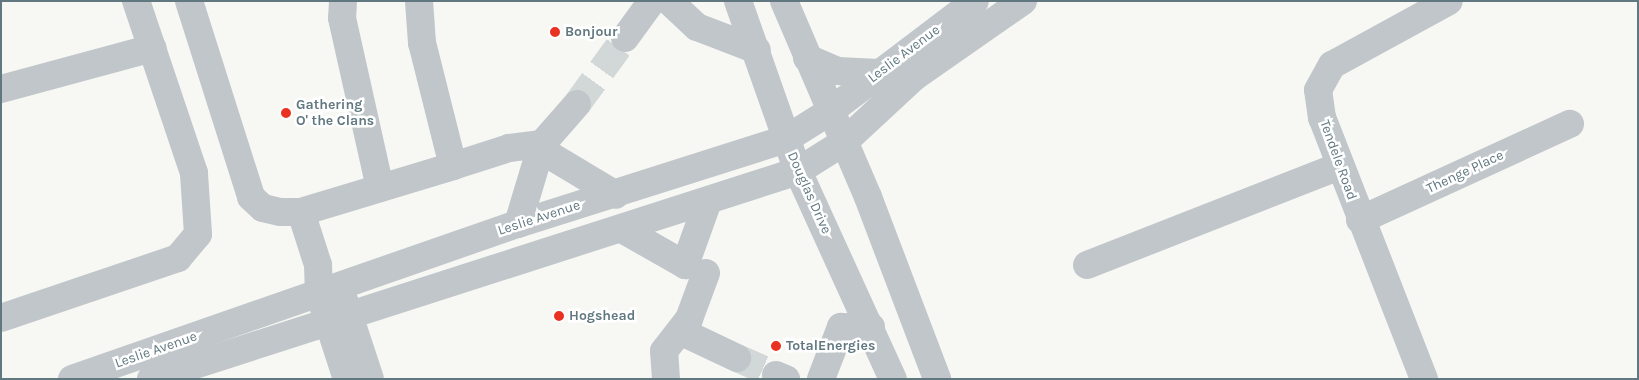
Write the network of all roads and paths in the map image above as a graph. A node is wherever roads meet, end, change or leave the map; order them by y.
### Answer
1 (136, 1) edge
2 (188, 1) edge
3 (343, 1) edge
4 (419, 1) edge
5 (652, 1) edge
6 (669, 1) edge
7 (738, 1) edge
8 (784, 1) edge
9 (975, 1) edge
10 (1022, 1) edge
11 (1449, 1) edge
12 (625, 38) tunnel mouth
13 (153, 48) junction
14 (757, 50) junction
15 (807, 58) junction
16 (879, 74) junction
17 (1, 89) edge
18 (577, 104) tunnel mouth
19 (829, 112) junction
20 (1570, 124) dead end
21 (786, 139) junction
22 (844, 142) junction
23 (542, 147) junction
24 (453, 166) junction
25 (1340, 166) junction
26 (798, 171) junction
27 (380, 188) junction
28 (616, 195) junction
29 (707, 204) junction
30 (301, 212) junction
31 (1360, 220) junction
32 (518, 224) junction
33 (622, 229) junction
34 (1086, 265) dead end
35 (706, 274) dead end
36 (329, 290) junction
37 (1, 318) edge
38 (339, 318) junction
39 (871, 327) junction
40 (682, 332) junction
41 (737, 358) tunnel mouth
42 (72, 379) edge
43 (151, 379) edge
44 (347, 379) edge
45 (370, 379) edge
46 (666, 379) edge
47 (821, 379) edge
48 (893, 379) edge
49 (937, 379) edge
50 (1424, 379) edge

1 - 13 street
2 - 30 street
3 - 27 street
4 - 24 street
5 - 12 street
6 - 14 street
7 - 14 street, Douglas Drive
8 - 15 street
9 - 16 street, Leslie Avenue
10 - 22 street, Leslie Avenue
11 - 25 street, Tendele Road
13 - 17 street
13 - 37 street
14 - 21 street, Douglas Drive
15 - 16 street
15 - 19 street
16 - 19 street, Leslie Avenue
18 - 23 street
19 - 21 street, Leslie Avenue
19 - 22 street
20 - 31 street, Thenge Place
21 - 26 street, Douglas Drive
21 - 28 street, Leslie Avenue
22 - 26 street, Leslie Avenue
22 - 49 street
23 - 24 street
23 - 28 street
23 - 32 street
24 - 27 street
25 - 31 street, Tendele Road
25 - 34 street
26 - 29 street, Leslie Avenue
26 - 39 street, Douglas Drive
27 - 30 street
28 - 32 street, Leslie Avenue
29 - 33 street, Leslie Avenue
29 - 33 street
30 - 36 street
31 - 50 street, Tendele Road
32 - 36 street, Leslie Avenue
33 - 38 street, Leslie Avenue
35 - 40 street
36 - 38 street
36 - 42 street, Leslie Avenue
38 - 43 street, Leslie Avenue
38 - 44 street
38 - 45 street
39 - 47 street
39 - 48 street, Douglas Drive
40 - 41 street
40 - 46 street

